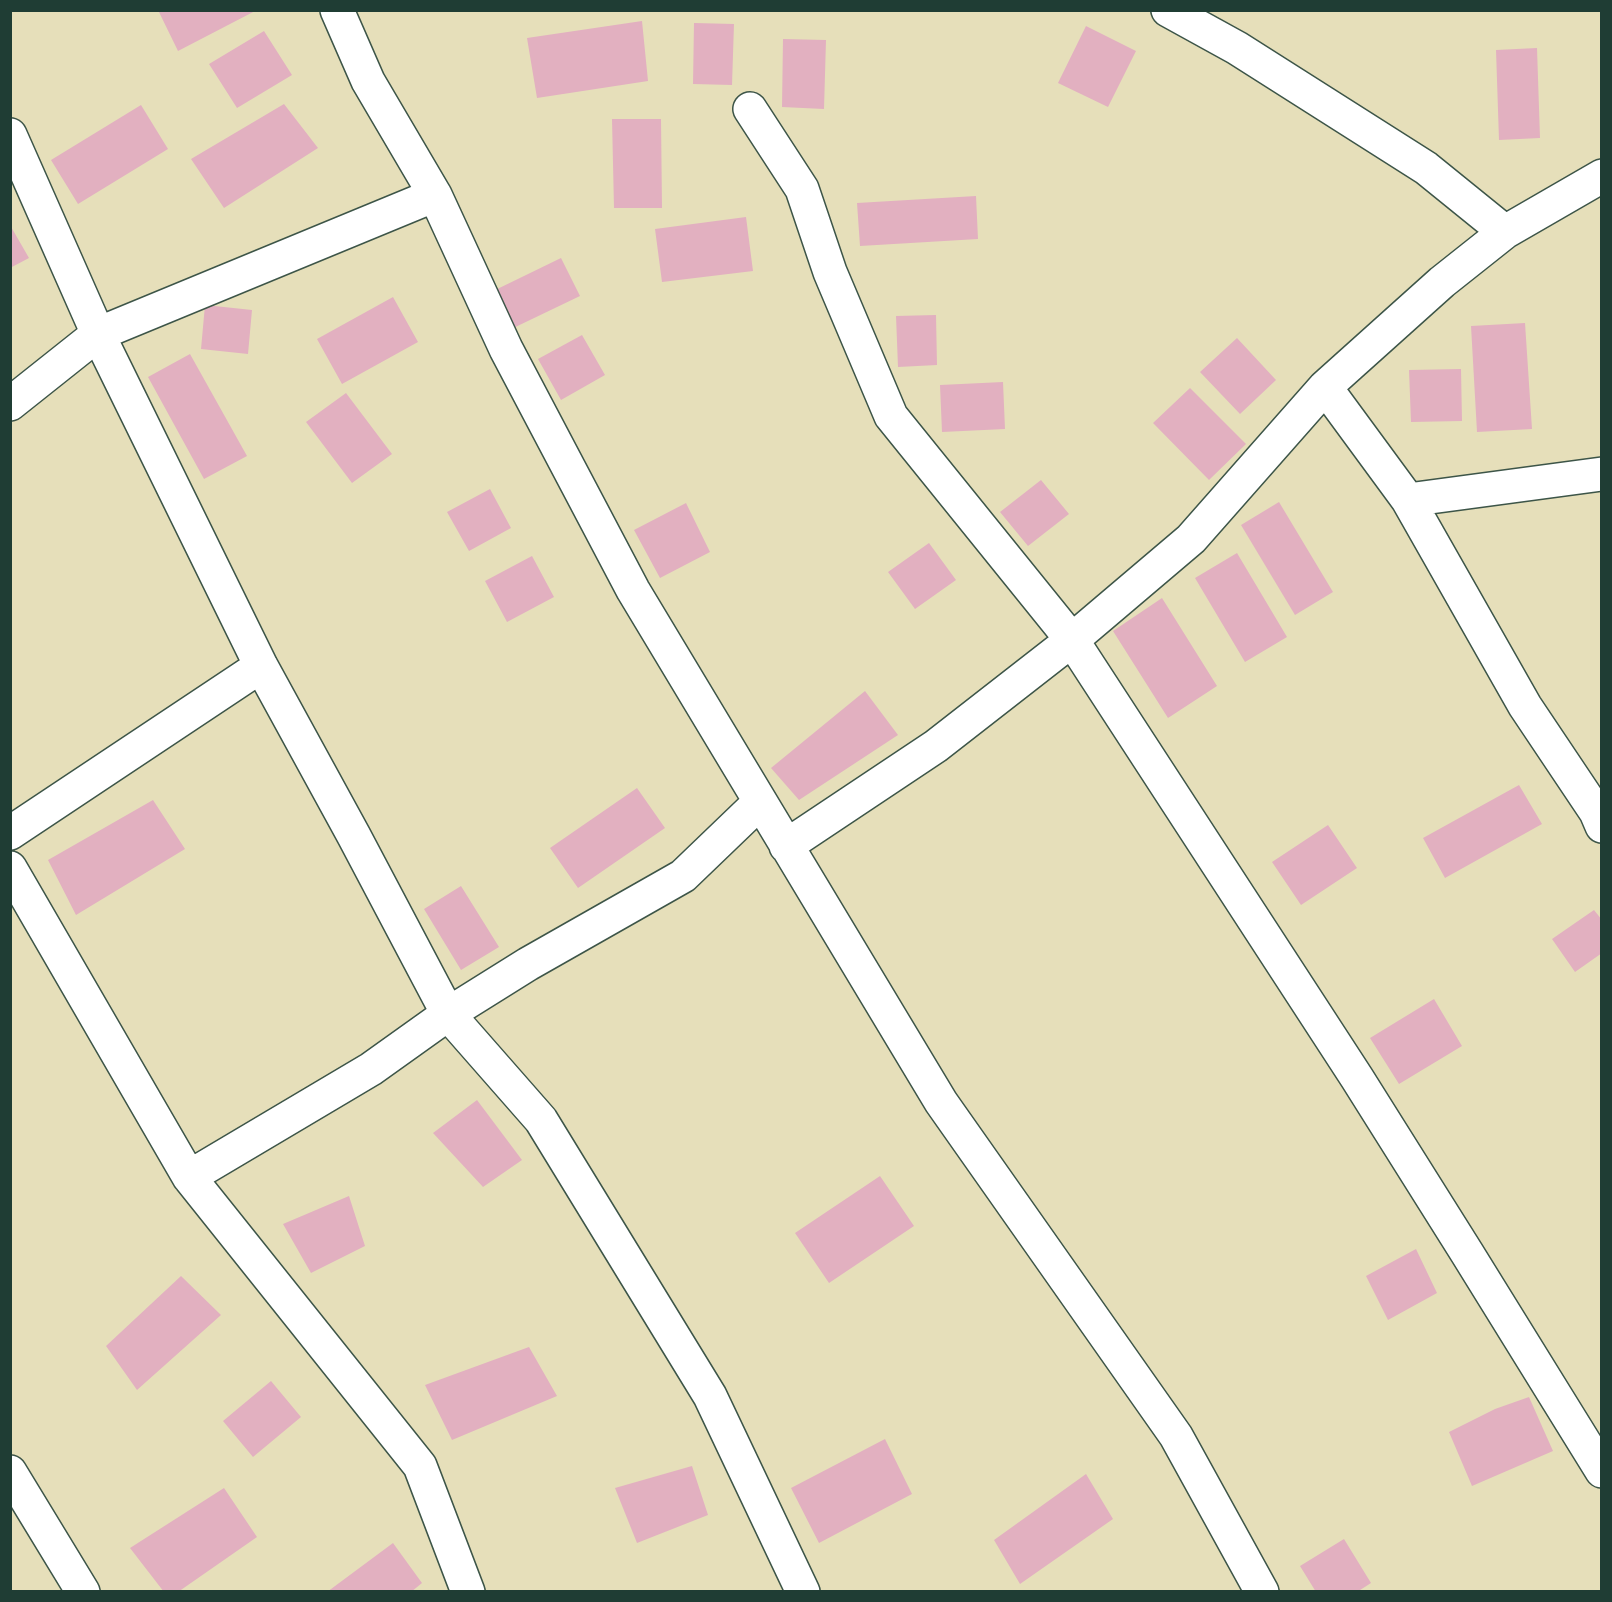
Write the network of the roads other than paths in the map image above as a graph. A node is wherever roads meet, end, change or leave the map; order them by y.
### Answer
1 (337, 10) edge
2 (1168, 10) edge
3 (750, 108) dead end
4 (10, 135) edge
5 (1602, 176) edge
6 (435, 195) junction
7 (1505, 232) junction
8 (98, 334) junction
9 (1325, 387) junction
10 (10, 404) edge
11 (1602, 474) edge
12 (1408, 500) junction
13 (1072, 640) junction
14 (261, 666) junction
15 (760, 802) junction
16 (1600, 817) edge
17 (10, 833) edge
18 (786, 846) junction
19 (10, 868) edge
20 (448, 1014) junction
21 (189, 1177) junction
22 (10, 1472) edge
23 (1602, 1472) edge
24 (83, 1592) edge
25 (468, 1592) edge
26 (803, 1592) edge
27 (1262, 1592) edge

1 - 6 street
2 - 7 street
3 - 13 street
4 - 8 street
5 - 7 street
6 - 8 street
6 - 15 street
7 - 9 street
8 - 10 street
8 - 14 street
9 - 12 street
9 - 13 street
11 - 12 street
12 - 16 street
13 - 18 street
13 - 23 street
14 - 17 street
14 - 20 street
15 - 18 street
15 - 20 street
18 - 27 street
19 - 21 street
20 - 21 street
20 - 26 street
21 - 25 street
22 - 24 street

